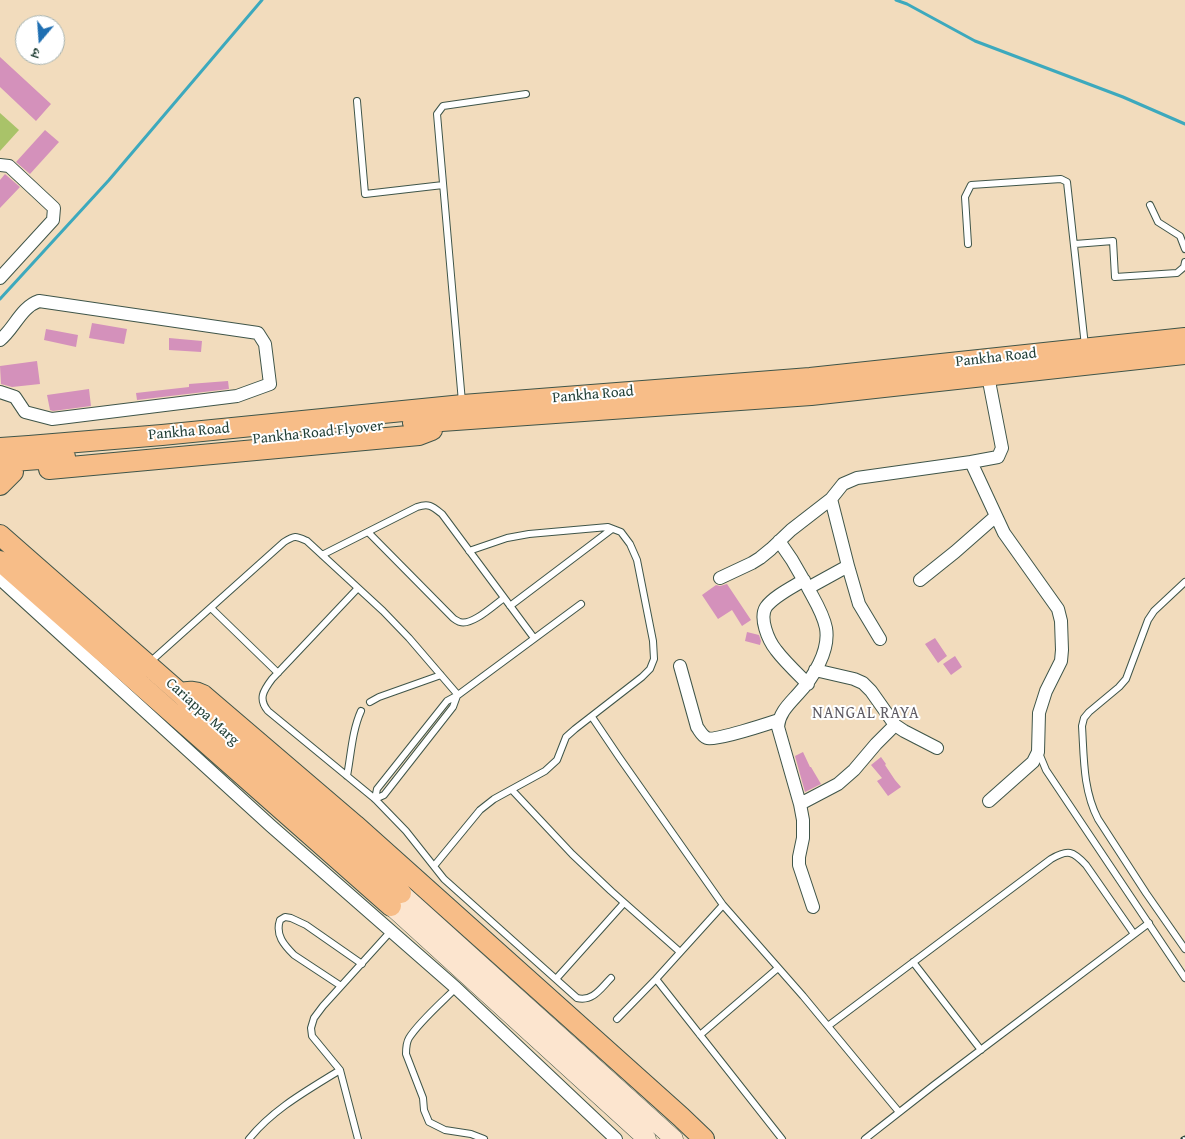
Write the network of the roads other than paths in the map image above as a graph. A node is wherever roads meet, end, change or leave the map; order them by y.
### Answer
1 (526, 94) dead end
2 (357, 101) dead end
3 (0, 165) edge
4 (443, 185) junction
5 (1150, 205) dead end
6 (968, 244) dead end
7 (1074, 244) junction
8 (1185, 249) edge
9 (1185, 262) edge
10 (0, 278) edge
11 (1185, 338) edge
12 (0, 340) edge
13 (1085, 349) junction
14 (1185, 354) edge
15 (987, 368) junction
16 (0, 392) edge
17 (460, 413) junction
18 (0, 448) edge
19 (971, 462) junction
20 (3, 473) edge
21 (830, 499) junction
22 (996, 516) junction
23 (612, 529) junction
24 (368, 532) junction
25 (1, 533) edge
26 (779, 541) junction
27 (468, 551) junction
28 (322, 555) junction
29 (0, 561) edge
30 (848, 566) junction
31 (720, 578) dead end
32 (0, 579) edge
33 (920, 580) dead end
34 (1185, 582) edge
35 (806, 584) junction
36 (358, 588) junction
37 (504, 598) junction
38 (581, 604) dead end
39 (510, 606) junction
40 (210, 608) junction
41 (534, 638) junction
42 (880, 639) dead end
43 (148, 664) junction
44 (680, 666) dead end
45 (815, 670) junction
46 (278, 673) junction
47 (440, 675) junction
48 (808, 684) junction
49 (180, 693) junction
50 (458, 695) junction
51 (370, 702) dead end
52 (361, 711) dead end
53 (592, 717) junction
54 (779, 720) junction
55 (895, 725) junction
56 (937, 748) dead end
57 (1038, 752) junction
58 (347, 776) junction
59 (512, 790) junction
60 (375, 799) junction
61 (989, 801) dead end
62 (800, 804) junction
63 (434, 866) junction
64 (396, 899) junction
65 (624, 903) junction
66 (723, 905) junction
67 (813, 907) dead end
68 (1149, 923) junction
69 (391, 932) junction
70 (1134, 934) junction
71 (1185, 950) edge
72 (680, 952) junction
73 (913, 962) junction
74 (362, 964) junction
75 (778, 968) junction
76 (611, 978) dead end
77 (1185, 978) edge
78 (556, 979) junction
79 (656, 979) junction
80 (341, 986) junction
81 (456, 988) junction
82 (617, 1020) dead end
83 (828, 1026) junction
84 (700, 1035) junction
85 (981, 1050) junction
86 (340, 1070) junction
87 (899, 1112) junction
88 (249, 1139) edge
89 (358, 1139) edge
90 (484, 1139) edge
91 (616, 1139) edge
92 (647, 1139) edge
93 (674, 1139) edge
94 (704, 1139) edge
95 (782, 1139) edge
96 (864, 1139) edge

1 - 4 lane
2 - 4 lane
3 - 10 street
4 - 17 lane
5 - 8 lane
6 - 7 lane
7 - 9 lane
7 - 13 lane
11 - 13 main road, Pankha Road
12 - 16 street
13 - 15 main road, Pankha Road
14 - 15 main road, Pankha Road
15 - 17 main road, Pankha Road
15 - 19 street
17 - 18 main road, Pankha Road
17 - 20 main road, Pankha Road Flyover
17 - 20 main road
19 - 21 street
19 - 22 street
21 - 26 street
21 - 30 street
22 - 33 street
22 - 57 street
23 - 27 lane
23 - 39 lane
23 - 53 lane
24 - 27 lane
24 - 28 lane
24 - 37 lane
25 - 43 main road, Cariappa Marg
26 - 31 street
26 - 35 street
27 - 37 lane
28 - 36 lane
28 - 40 lane
29 - 64 main road, Cariappa Marg
30 - 35 street
30 - 42 street
32 - 69 street
34 - 71 lane
35 - 45 street
35 - 48 street
36 - 46 lane
36 - 47 lane
37 - 39 lane
38 - 41 lane
39 - 41 lane
40 - 43 lane
40 - 46 lane
41 - 50 lane
43 - 49 main road, Cariappa Marg
44 - 54 street
45 - 48 street
45 - 55 street
46 - 58 lane
47 - 50 lane
47 - 51 lane
48 - 54 street
49 - 64 main road, Cariappa Marg
49 - 94 main road
50 - 60 lane
52 - 58 lane
53 - 59 lane
53 - 66 lane
54 - 62 street
55 - 56 street
55 - 62 street
57 - 61 street
57 - 68 lane
58 - 60 lane
59 - 63 lane
59 - 65 lane
60 - 63 lane
62 - 67 street
63 - 78 lane
64 - 92 main road
64 - 93 main road
65 - 72 lane
65 - 78 lane
66 - 72 lane
66 - 75 lane
68 - 70 lane
68 - 77 lane
69 - 74 lane
69 - 81 street
70 - 73 lane
70 - 85 lane
72 - 79 lane
73 - 83 lane
73 - 85 lane
74 - 80 lane
74 - 80 lane
75 - 83 lane
75 - 84 lane
76 - 78 lane
79 - 82 lane
79 - 84 lane
80 - 86 lane
81 - 90 lane
81 - 91 street
83 - 87 lane
84 - 95 lane
85 - 87 lane
86 - 88 lane
86 - 89 lane
87 - 96 lane

